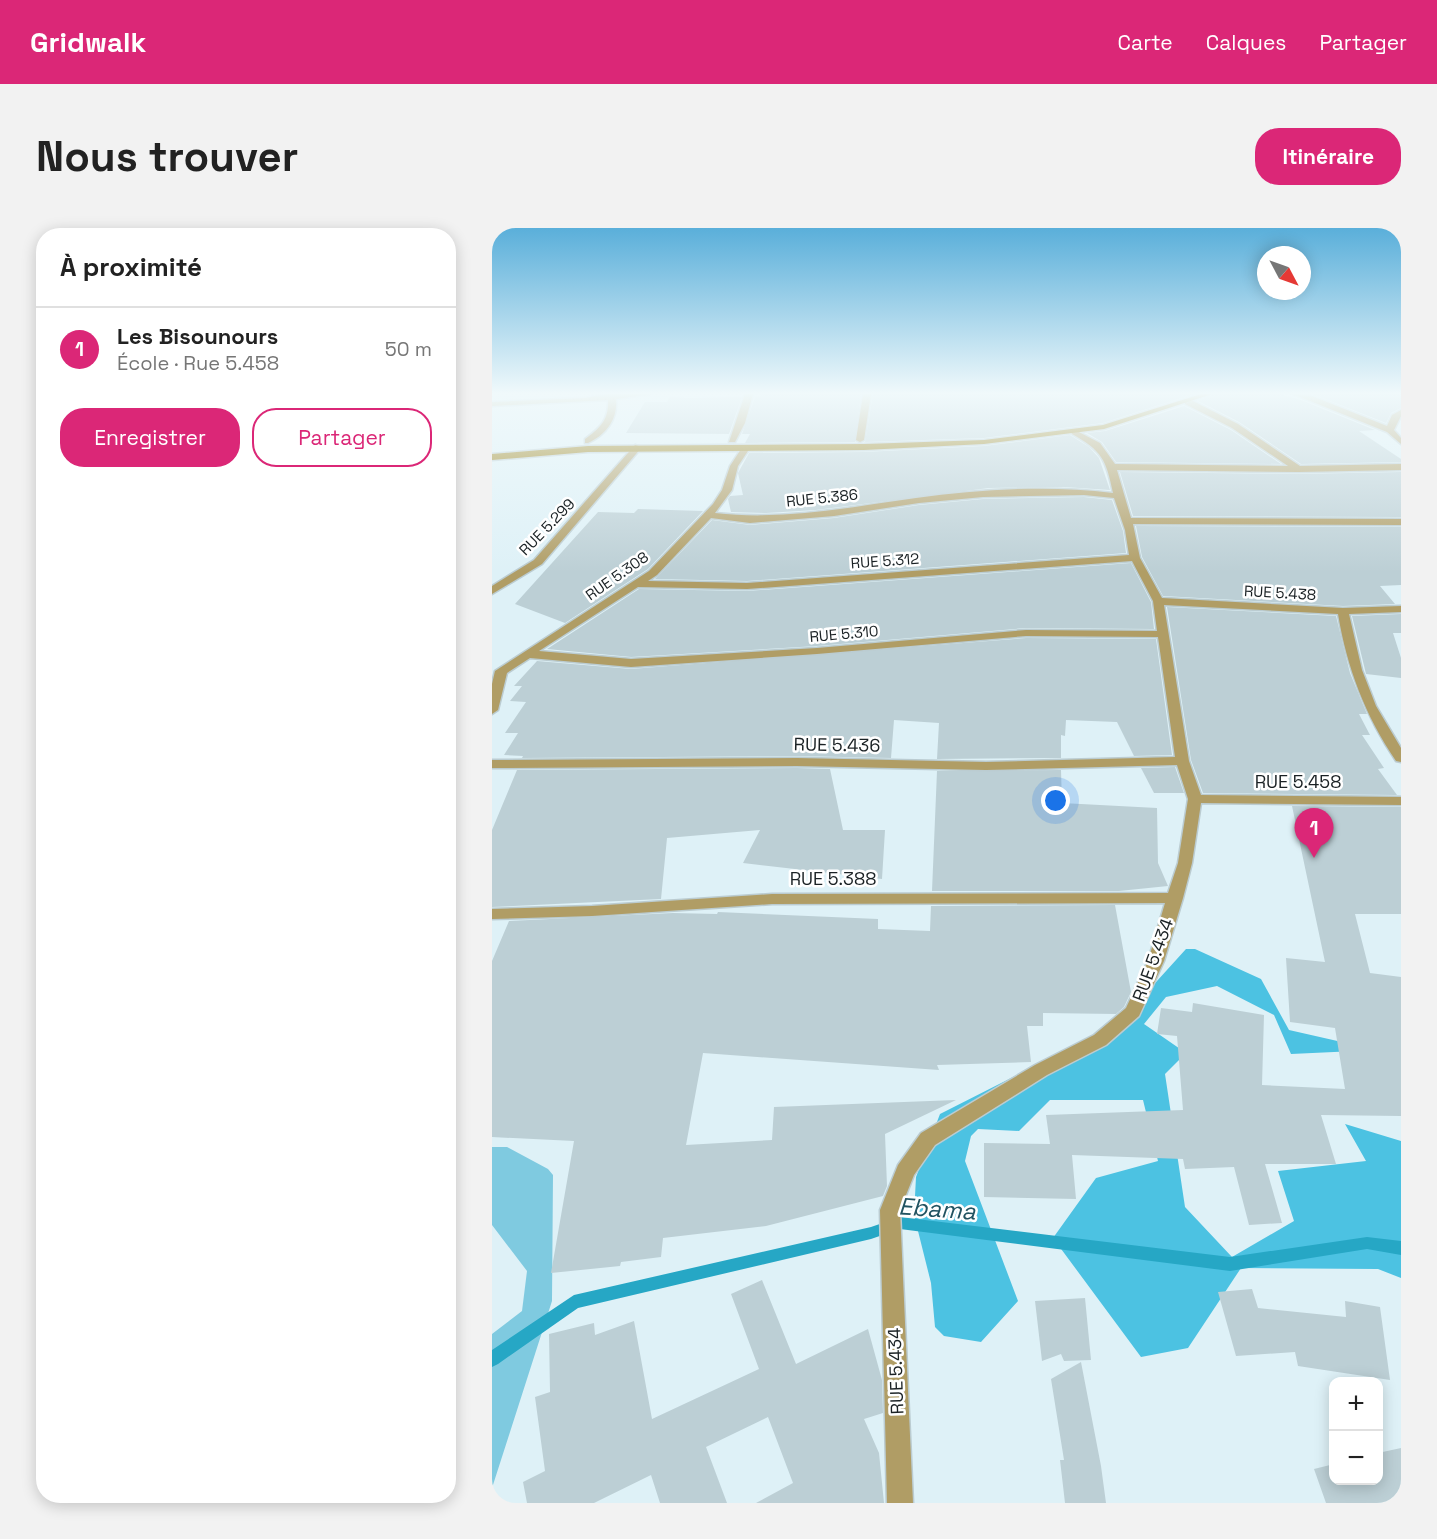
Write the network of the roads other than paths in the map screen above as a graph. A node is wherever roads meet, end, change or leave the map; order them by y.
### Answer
1 (534, 454) edge
2 (632, 454) edge
3 (742, 454) edge
4 (1103, 454) edge
5 (1275, 454) edge
6 (492, 457) edge
7 (1112, 467) junction
8 (1401, 467) edge
9 (1298, 469) junction
10 (1119, 496) junction
11 (708, 515) junction
12 (1127, 521) junction
13 (1401, 522) edge
14 (1134, 558) junction
15 (637, 584) junction
16 (492, 591) edge
17 (1158, 601) junction
18 (1401, 609) edge
19 (1343, 611) junction
20 (1162, 633) junction
21 (528, 654) junction
22 (497, 670) edge
23 (492, 710) edge
24 (1401, 758) edge
25 (1182, 761) junction
26 (492, 764) edge
27 (1195, 799) junction
28 (1401, 801) edge
29 (1175, 898) junction
30 (492, 914) edge
31 (900, 1503) edge

1 - 6 main road
2 - 16 street, RUE 5.299
3 - 11 street, RUE 5.308
4 - 7 street, RUE 5.434
5 - 9 street
7 - 9 street
7 - 10 street, RUE 5.434
8 - 9 street
10 - 11 street, RUE 5.386
10 - 12 street, RUE 5.434
11 - 15 street, RUE 5.308
12 - 13 street
12 - 14 street, RUE 5.434
14 - 15 street, RUE 5.312
14 - 17 street, RUE 5.434
15 - 21 street, RUE 5.308
17 - 19 street, RUE 5.438
17 - 20 street, RUE 5.434
18 - 19 street, RUE 5.438
19 - 24 street
20 - 21 street, RUE 5.310
20 - 25 street, RUE 5.434
21 - 22 street, RUE 5.308
22 - 23 street, RUE 5.308
25 - 26 street, RUE 5.436
25 - 27 street, RUE 5.434
27 - 28 street, RUE 5.458
27 - 29 street, RUE 5.434
29 - 30 street, RUE 5.388
29 - 31 street, RUE 5.434

